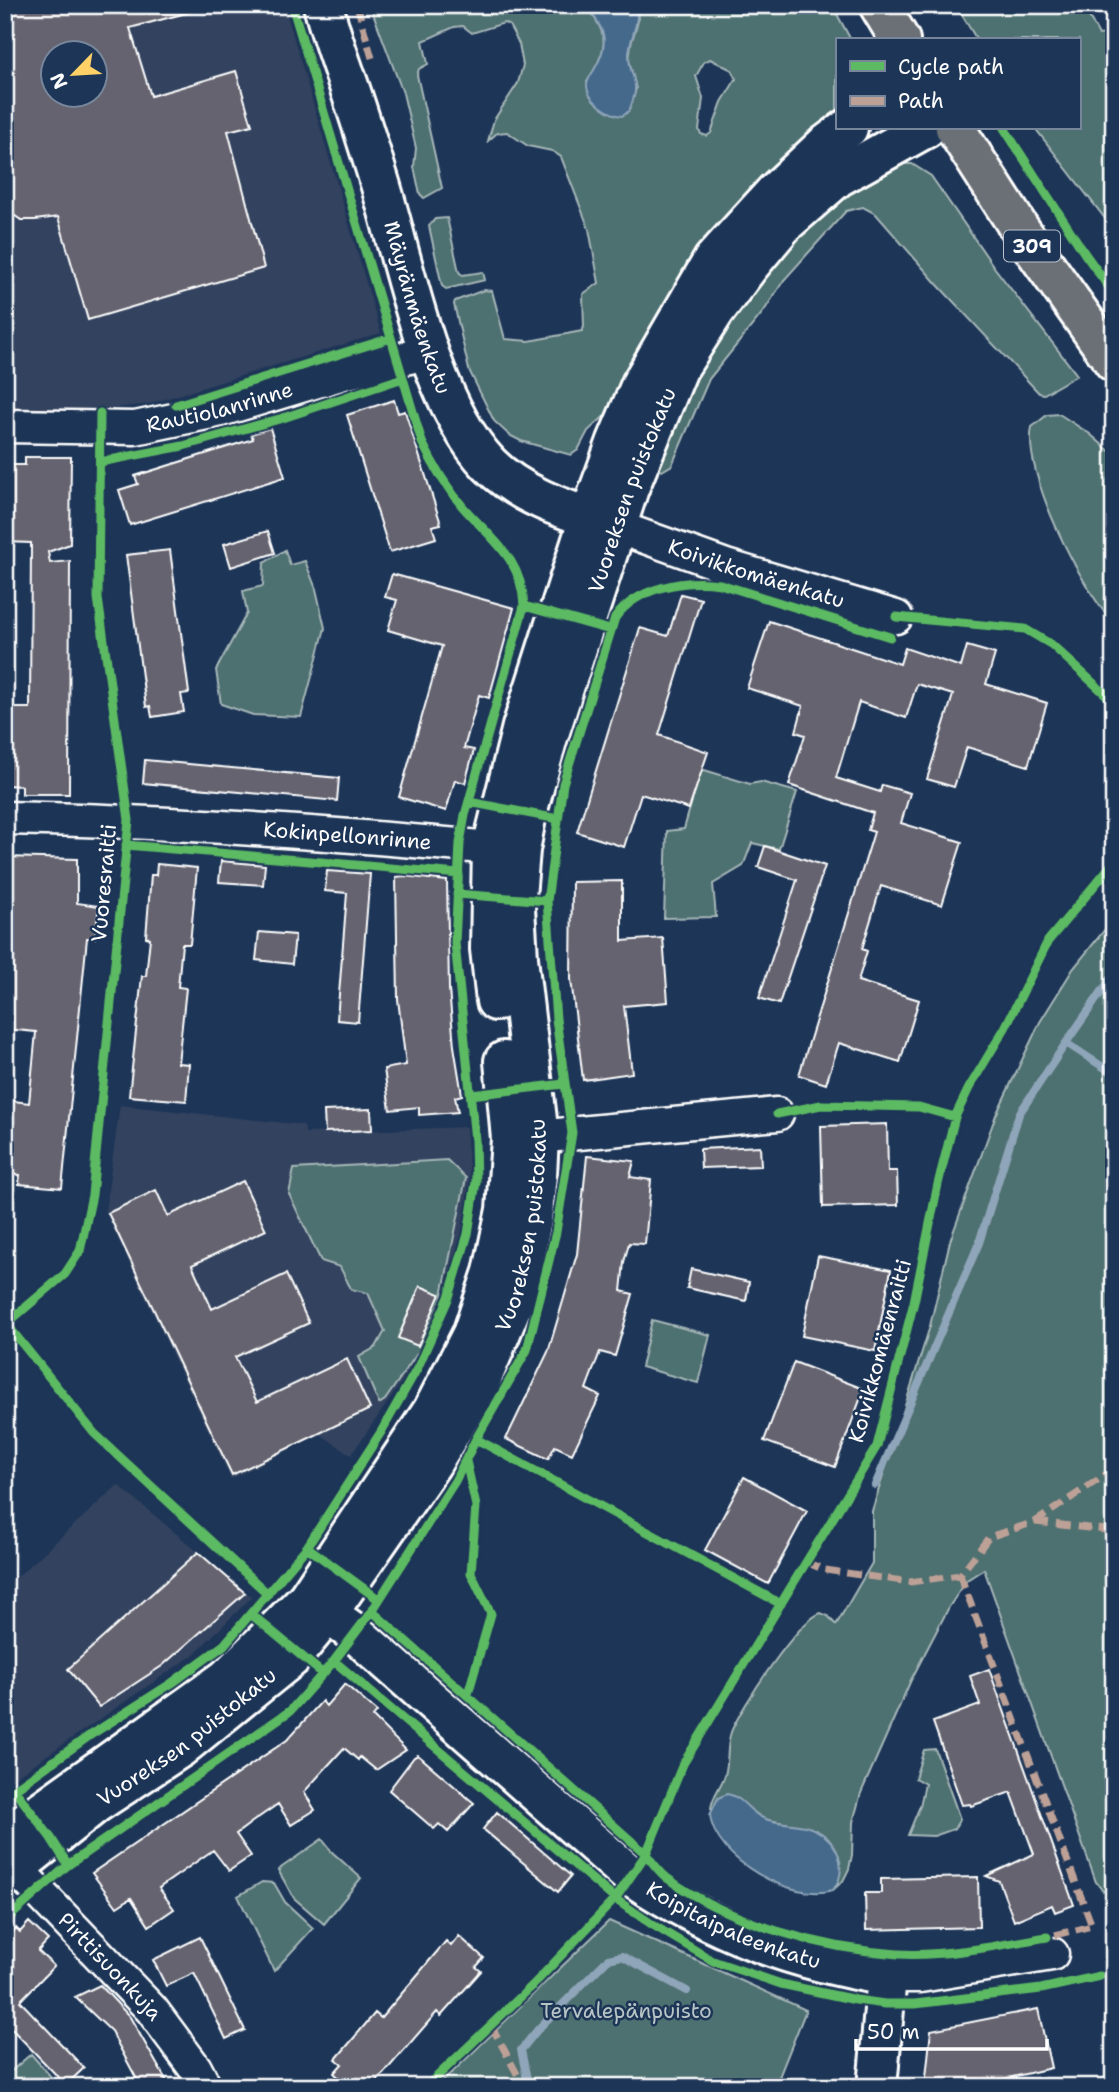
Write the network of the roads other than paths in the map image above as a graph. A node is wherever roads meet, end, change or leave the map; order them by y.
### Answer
1 (323, 5) edge
2 (879, 5) edge
3 (899, 38) edge
4 (845, 130) edge
5 (922, 130) edge
6 (956, 130) edge
7 (430, 352) junction
8 (1114, 362) edge
9 (5, 426) edge
10 (603, 522) junction
11 (896, 617) dead end
12 (5, 818) edge
13 (506, 849) junction
14 (777, 1114) dead end
15 (525, 1138) junction
16 (318, 1606) junction
17 (8, 1859) edge
18 (1052, 1954) dead end
19 (887, 1976) junction
20 (205, 2087) edge
21 (877, 2087) edge

1 - 7 main road, Mäyränmäenkatu
2 - 3 main road
4 - 10 main road, Vuoreksen puistokatu
5 - 10 main road, Vuoreksen puistokatu
6 - 8 main road, 309
7 - 9 street, Rautiolanrinne
7 - 10 main road, Mäyränmäenkatu
10 - 11 street, Koivikkomäenkatu
10 - 13 main road, Vuoreksen puistokatu
12 - 13 street, Kokinpellonrinne
13 - 15 main road, Vuoreksen puistokatu
14 - 15 street
15 - 16 main road, Vuoreksen puistokatu
16 - 17 main road, Vuoreksen puistokatu
16 - 19 main road, Koipitaipaleenkatu
17 - 20 street, Pirttisuonkuja
18 - 19 street, Koipitaipaleenkatu
19 - 21 main road

